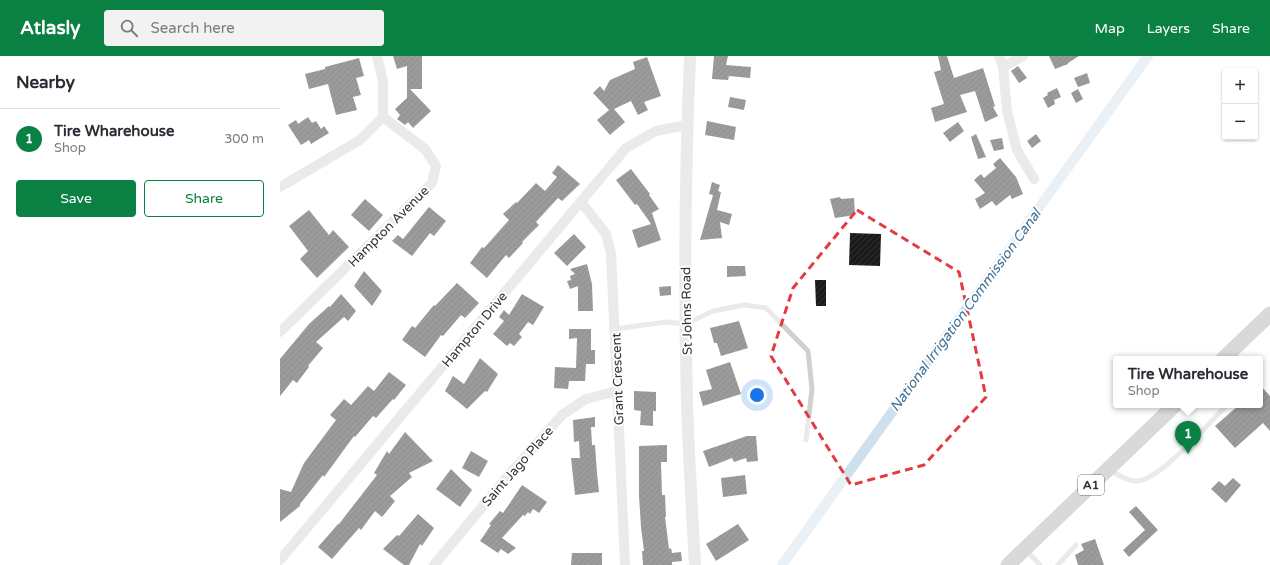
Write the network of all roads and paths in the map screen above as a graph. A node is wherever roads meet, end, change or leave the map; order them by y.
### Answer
1 (377, 56) edge
2 (690, 56) edge
3 (999, 56) edge
4 (1022, 56) edge
5 (1002, 67) junction
6 (383, 117) junction
7 (687, 125) junction
8 (1034, 179) dead end
9 (280, 187) edge
10 (581, 202) junction
11 (1270, 314) edge
12 (686, 324) junction
13 (615, 329) junction
14 (280, 332) edge
15 (1226, 356) edge
16 (617, 391) junction
17 (1172, 408) edge
18 (1224, 408) edge
19 (806, 440) dead end
20 (1108, 468) junction
21 (1076, 545) dead end
22 (1025, 549) junction
23 (280, 560) edge
24 (434, 565) edge
25 (625, 565) edge
26 (695, 565) edge
27 (1008, 565) edge
28 (1040, 565) edge
29 (1058, 565) edge

1 - 6 street
2 - 7 street, St Johns Road
3 - 5 street
4 - 5 street
5 - 8 street
6 - 9 street
6 - 14 street, Hampton Avenue
7 - 10 street, Hampton Drive
7 - 12 street, St Johns Road
10 - 13 street, Grant Crescent
10 - 23 street, Hampton Drive
11 - 15 main road
12 - 13 lane
12 - 19 lane
12 - 26 street, St Johns Road
13 - 16 street, Grant Crescent
16 - 24 street, Saint Jago Place
16 - 25 street, Grant Crescent
17 - 20 main road, A1
18 - 20 lane
20 - 22 main road, A1
21 - 29 lane
22 - 27 main road, A1
22 - 28 lane

